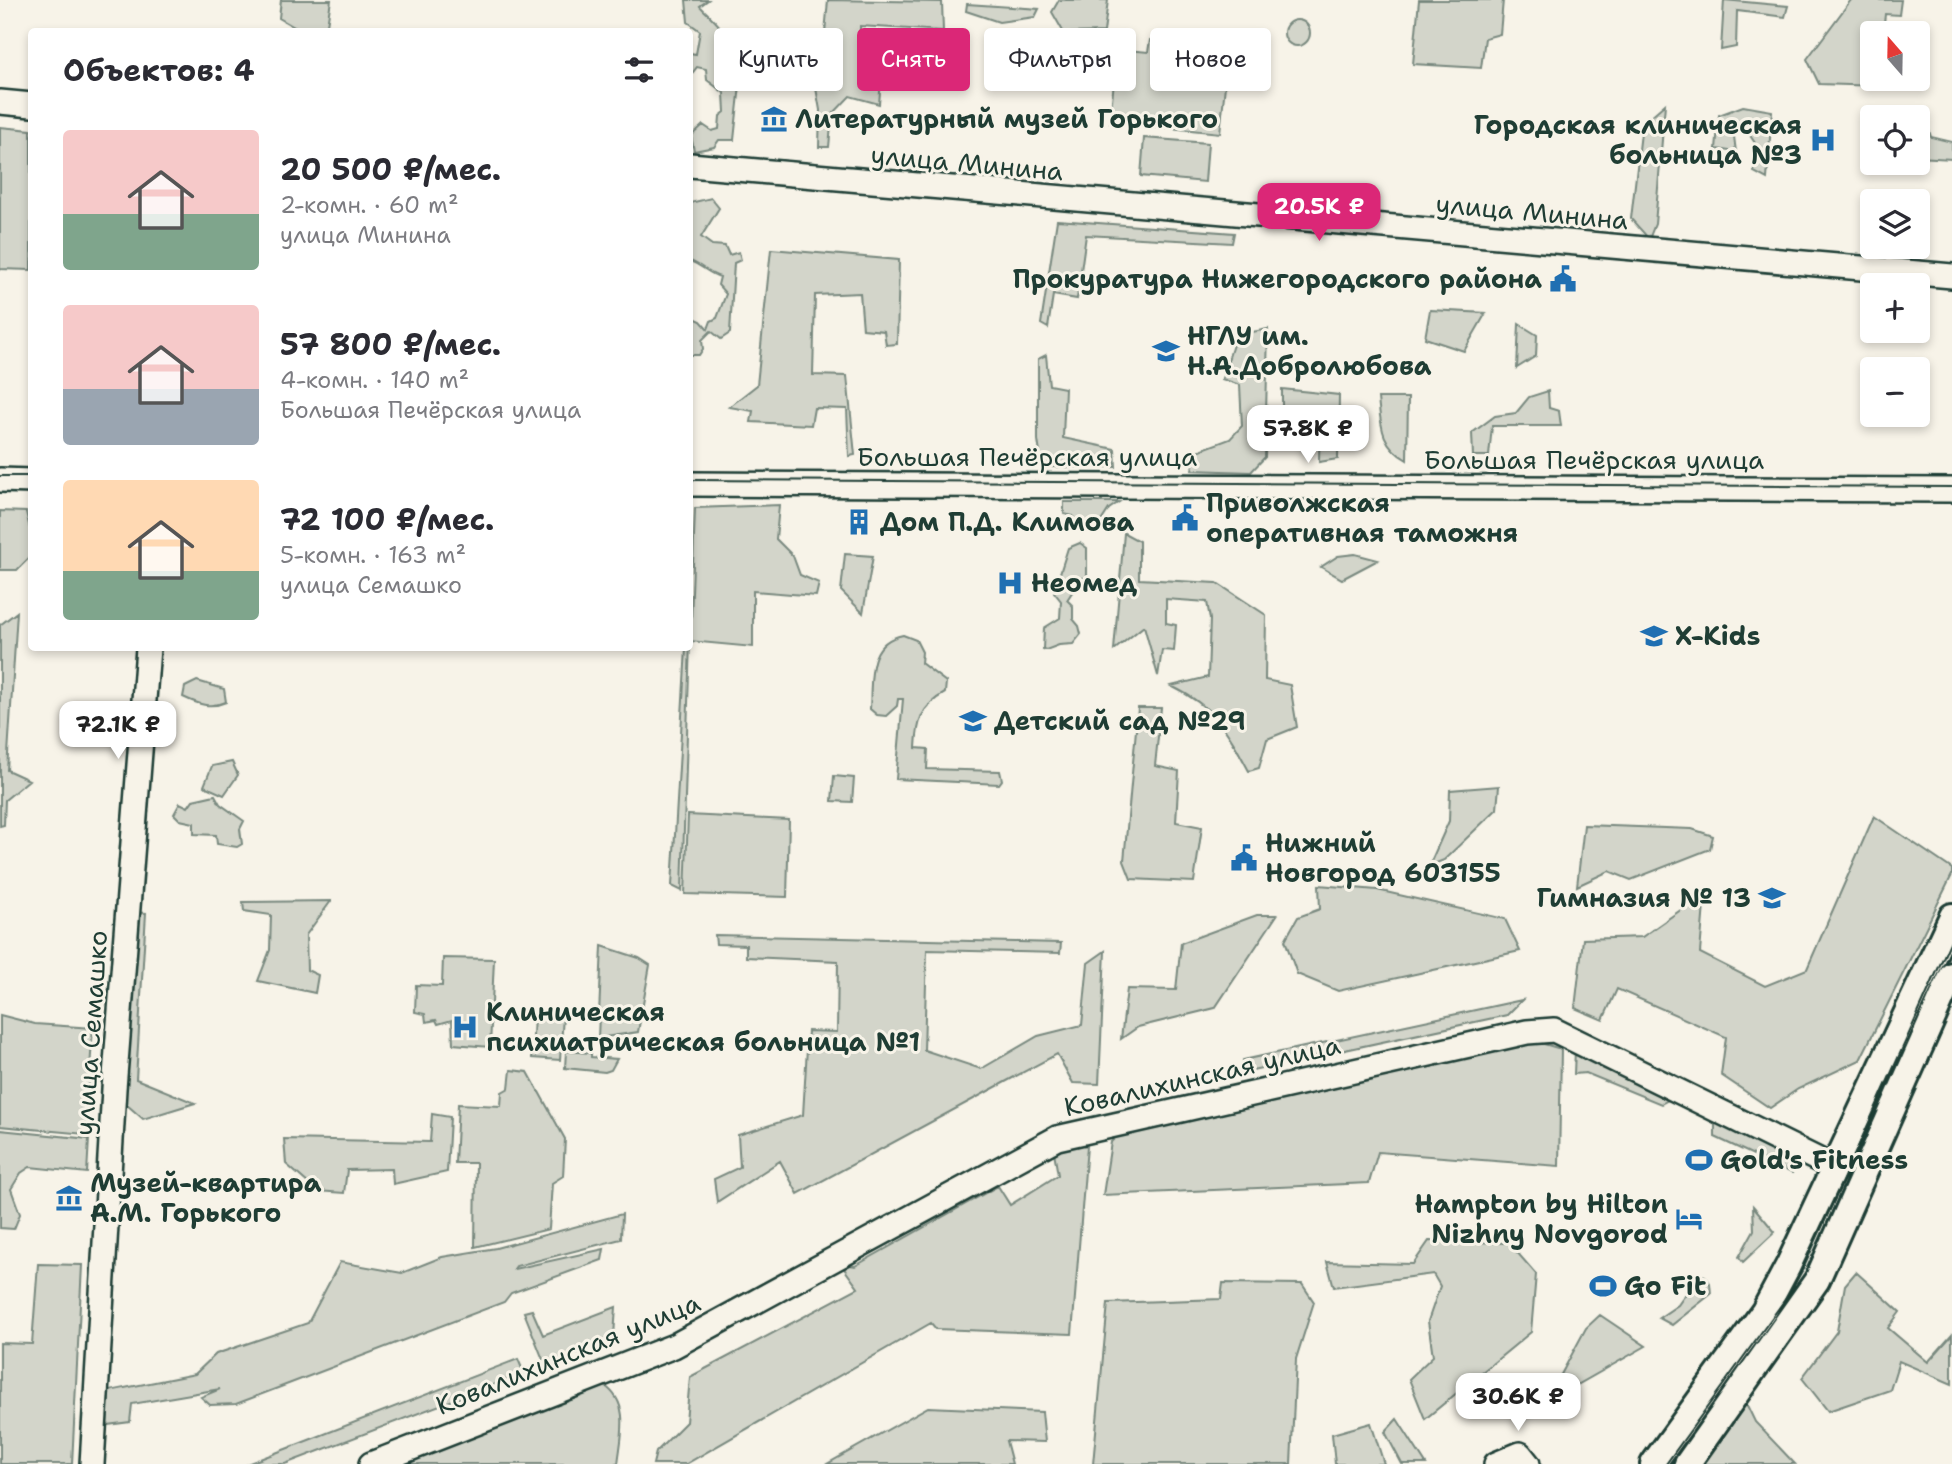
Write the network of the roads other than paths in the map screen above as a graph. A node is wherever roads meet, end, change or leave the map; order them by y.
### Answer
1 (0, 102) edge
2 (28, 105) edge
3 (693, 165) edge
4 (1952, 276) edge
5 (0, 480) edge
6 (28, 481) edge
7 (693, 484) edge
8 (1952, 490) edge
9 (148, 651) edge
10 (1952, 916) edge
11 (1952, 975) edge
12 (1833, 1167) junction
13 (92, 1464) edge
14 (371, 1464) edge
15 (1496, 1464) edge
16 (1528, 1464) edge
17 (1653, 1464) edge
18 (1687, 1464) edge

1 - 2 street
3 - 4 street, улица Минина
5 - 6 street
7 - 8 street, Большая Печёрская улица
9 - 13 street, улица Семашко
10 - 12 main road
11 - 18 main road
12 - 14 street, Ковалихинская улица
12 - 17 main road
15 - 16 street

